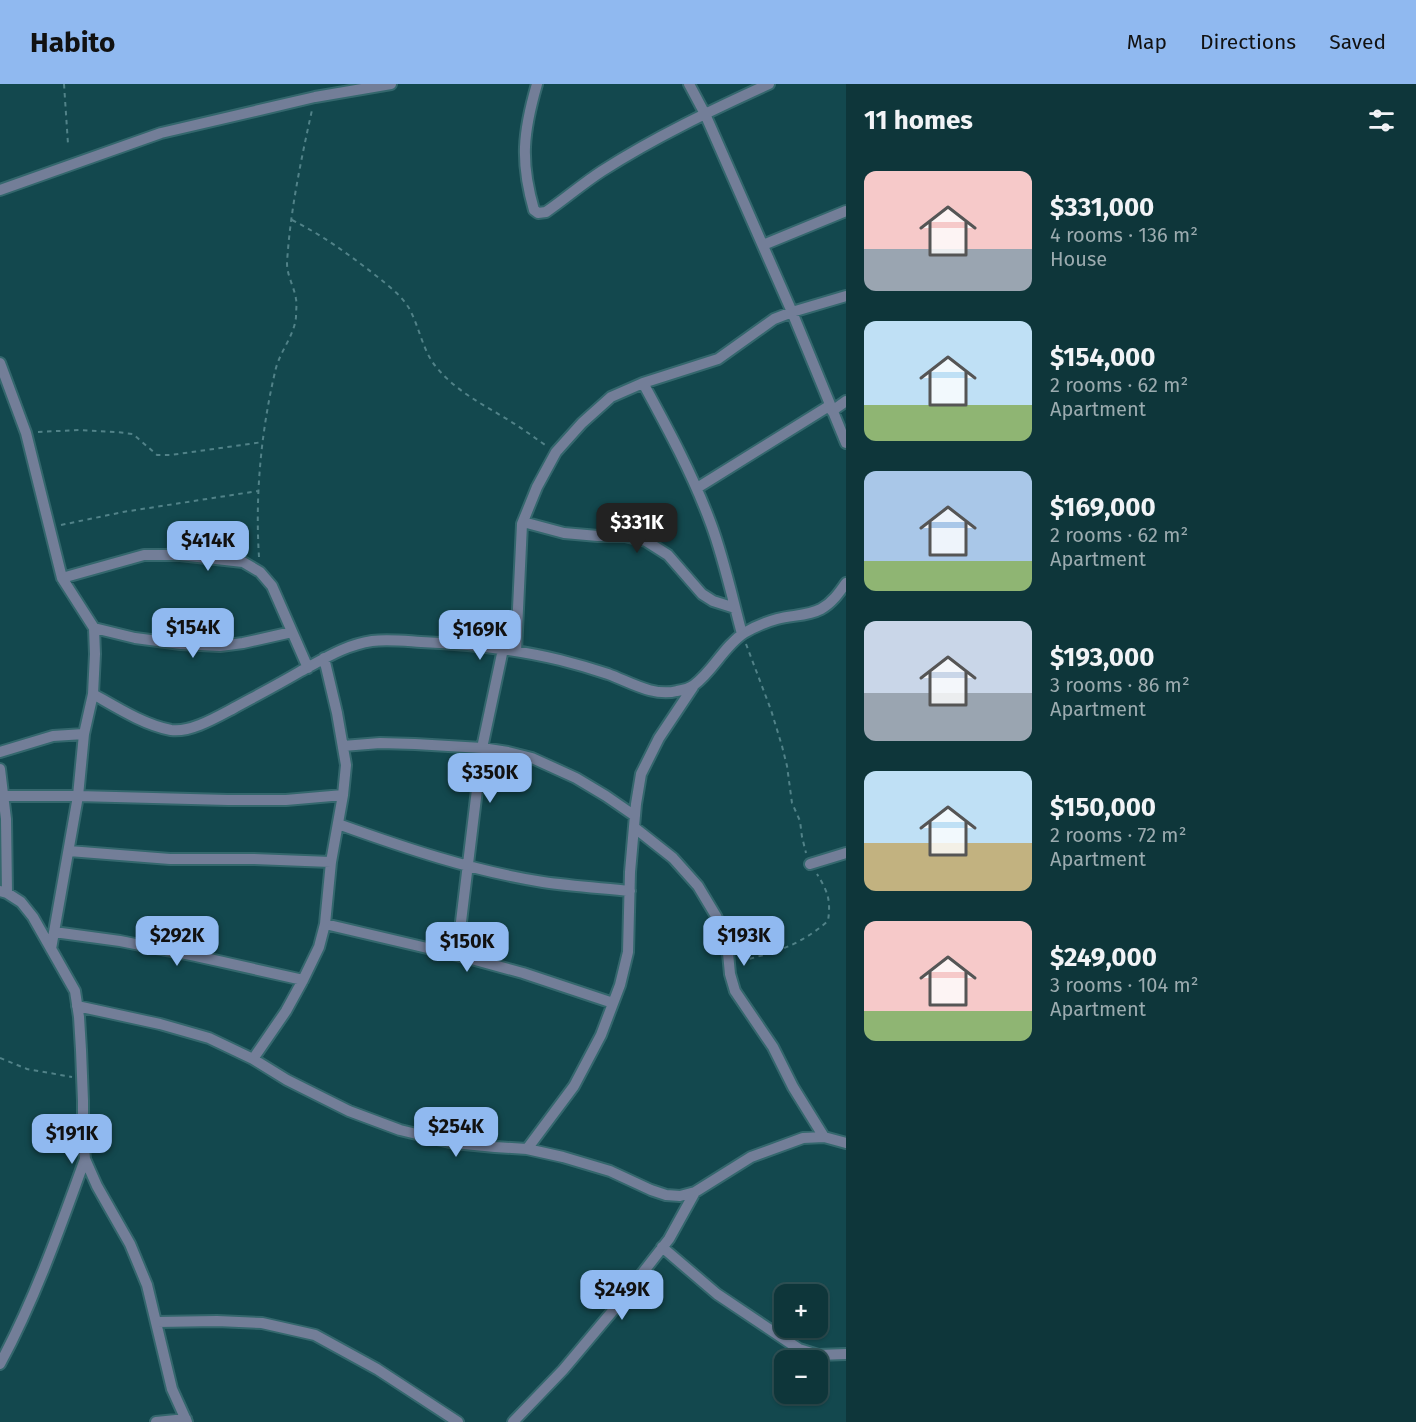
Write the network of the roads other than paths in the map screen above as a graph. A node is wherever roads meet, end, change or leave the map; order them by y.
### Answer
1 (391, 84) edge
2 (537, 84) edge
3 (689, 84) edge
4 (769, 84) edge
5 (705, 114) junction
6 (0, 190) edge
7 (846, 211) edge
8 (763, 245) junction
9 (846, 296) edge
10 (792, 312) junction
11 (0, 363) edge
12 (643, 383) junction
13 (846, 401) edge
14 (831, 408) junction
15 (846, 443) edge
16 (697, 488) junction
17 (523, 522) junction
18 (62, 578) junction
19 (846, 583) edge
20 (735, 608) junction
21 (94, 628) junction
22 (292, 632) junction
23 (742, 634) junction
24 (503, 649) junction
25 (516, 651) junction
26 (324, 658) junction
27 (308, 668) junction
28 (693, 687) junction
29 (93, 694) junction
30 (84, 734) junction
31 (343, 746) junction
32 (482, 748) junction
33 (0, 752) edge
34 (0, 769) edge
35 (343, 795) junction
36 (4, 796) junction
37 (78, 796) junction
38 (635, 816) junction
39 (338, 824) junction
40 (635, 828) junction
41 (69, 851) junction
42 (846, 853) edge
43 (331, 862) junction
44 (810, 864) road end
45 (467, 866) junction
46 (630, 891) junction
47 (4, 892) edge
48 (325, 924) junction
49 (54, 932) junction
50 (51, 949) junction
51 (458, 955) junction
52 (303, 980) junction
53 (613, 1003) junction
54 (77, 1006) junction
55 (254, 1059) junction
56 (824, 1137) junction
57 (846, 1143) edge
58 (527, 1149) junction
59 (85, 1159) junction
60 (695, 1192) junction
61 (662, 1247) junction
62 (157, 1322) junction
63 (846, 1354) edge
64 (0, 1364) edge
65 (186, 1420) edge
66 (156, 1422) edge
67 (458, 1422) edge
68 (513, 1422) edge

1 - 6 street
2 - 5 street
3 - 5 street
4 - 5 street
5 - 8 street
7 - 8 street
8 - 10 street
9 - 10 street
10 - 12 street
10 - 14 street
11 - 18 street
12 - 16 street
12 - 17 street
13 - 14 street
14 - 15 street
14 - 16 street
16 - 20 street
17 - 20 street
17 - 25 street
18 - 21 street
18 - 22 street
19 - 23 street
20 - 23 street
21 - 22 street
21 - 29 street
22 - 27 street
23 - 28 street
24 - 25 street
24 - 26 street
24 - 32 street
25 - 28 street
26 - 27 street
26 - 31 street
27 - 29 street
28 - 38 street
29 - 30 street
30 - 33 street
30 - 37 street
31 - 32 street
31 - 35 street
32 - 38 street
32 - 45 street
34 - 36 street
35 - 37 street
35 - 39 street
36 - 37 street
36 - 47 street
37 - 41 street
38 - 40 street
39 - 43 street
39 - 45 street
40 - 46 street
40 - 56 street
41 - 43 street
41 - 49 street
42 - 44 street
43 - 48 street
45 - 46 street
45 - 51 street
46 - 53 street
47 - 50 street
48 - 51 street
48 - 52 street
49 - 50 street
49 - 52 street
50 - 54 street
51 - 53 street
52 - 55 street
53 - 58 street
54 - 55 street
54 - 59 street
55 - 58 street
56 - 57 street
56 - 60 street
58 - 60 street
59 - 62 street
59 - 64 street
60 - 61 street
61 - 63 street
61 - 68 street
62 - 65 street
62 - 67 street
65 - 66 street

